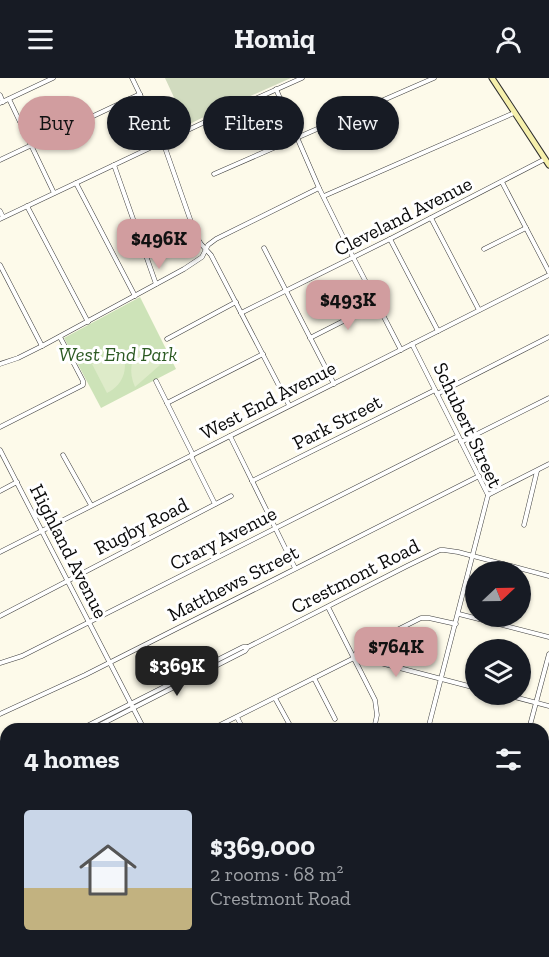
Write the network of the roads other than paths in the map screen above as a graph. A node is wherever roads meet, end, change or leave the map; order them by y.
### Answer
1 (53, 78) edge
2 (132, 78) edge
3 (302, 78) edge
4 (434, 78) edge
5 (492, 78) edge
6 (276, 89) junction
7 (140, 94) joint
8 (0, 95) edge
9 (279, 96) edge
10 (9, 99) junction
11 (2, 103) edge
12 (514, 113) junction
13 (95, 115) edge
14 (18, 117) edge
15 (191, 129) edge
16 (304, 134) edge
17 (21, 150) edge
18 (34, 150) edge
19 (146, 150) edge
20 (166, 150) edge
21 (268, 150) edge
22 (303, 150) edge
23 (545, 158) edge
24 (0, 160) edge
25 (114, 165) junction
26 (214, 174) dead end
27 (502, 182) junction
28 (76, 183) junction
29 (319, 188) junction
30 (54, 193) junction
31 (324, 196) junction
32 (27, 206) junction
33 (0, 211) edge
34 (2, 218) edge
35 (431, 218) junction
36 (526, 228) junction
37 (390, 239) junction
38 (264, 248) dead end
39 (484, 249) dead end
40 (206, 250) junction
41 (353, 257) junction
42 (0, 265) edge
43 (549, 274) edge
44 (156, 284) junction
45 (286, 292) junction
46 (135, 296) junction
47 (236, 302) junction
48 (377, 304) junction
49 (479, 310) junction
50 (242, 314) junction
51 (88, 322) junction
52 (438, 331) junction
53 (60, 337) junction
54 (310, 338) junction
55 (549, 338) edge
56 (167, 339) dead end
57 (412, 344) junction
58 (42, 346) junction
59 (401, 350) junction
60 (263, 354) junction
61 (0, 364) edge
62 (156, 381) dead end
63 (334, 384) junction
64 (436, 392) junction
65 (549, 398) edge
66 (167, 403) junction
67 (289, 405) junction
68 (0, 427) edge
69 (230, 436) junction
70 (458, 436) junction
71 (461, 442) junction
72 (0, 450) edge
73 (63, 455) dead end
74 (192, 455) junction
75 (549, 464) edge
76 (538, 470) junction
77 (479, 476) junction
78 (252, 481) junction
79 (17, 482) junction
80 (0, 491) edge
81 (489, 495) junction
82 (231, 496) dead end
83 (215, 504) junction
84 (91, 506) junction
85 (524, 525) dead end
86 (276, 529) junction
87 (42, 531) junction
88 (0, 552) edge
89 (473, 556) junction
90 (295, 568) junction
91 (549, 576) edge
92 (67, 580) junction
93 (328, 607) junction
94 (459, 614) junction
95 (0, 616) edge
96 (89, 622) junction
97 (456, 624) junction
98 (549, 637) edge
99 (549, 654) edge
100 (354, 658) junction
101 (110, 662) junction
102 (0, 663) edge
103 (314, 678) junction
104 (442, 679) junction
105 (465, 685) edge
106 (274, 698) junction
107 (531, 702) edge
108 (536, 703) junction
109 (132, 706) junction
110 (549, 706) edge
111 (0, 714) edge
112 (237, 717) junction
113 (335, 719) dead end
114 (94, 723) edge
115 (102, 723) edge
116 (141, 723) edge
117 (224, 723) edge
118 (240, 723) edge
119 (289, 723) edge
120 (375, 723) edge
121 (430, 723) edge
122 (531, 723) edge

1 - 10 street
2 - 7 street
3 - 6 street
4 - 16 street
5 - 12 street
6 - 9 street
6 - 15 street
7 - 13 street
8 - 11 street
10 - 11 street
10 - 14 street
12 - 23 street
12 - 31 street
17 - 24 street
18 - 30 street
19 - 25 street
20 - 40 street
21 - 26 street
22 - 29 street
23 - 27 street, Cleveland Avenue
25 - 28 street
25 - 44 street
27 - 35 street, Cleveland Avenue
27 - 36 street
28 - 30 street
28 - 46 street
29 - 31 street
29 - 40 street
30 - 32 street
31 - 41 street
32 - 34 street
32 - 51 street
33 - 34 street
35 - 37 street, Cleveland Avenue
35 - 49 street
36 - 39 street
36 - 43 street
37 - 41 street, Cleveland Avenue
37 - 52 street
38 - 45 street
40 - 44 street
40 - 47 street
41 - 45 street, Cleveland Avenue
41 - 48 street
42 - 58 street
43 - 49 street, West End Avenue
44 - 46 street
45 - 50 street, Cleveland Avenue
45 - 54 street
46 - 51 street
47 - 50 street
47 - 56 street
48 - 54 street
48 - 59 street
49 - 52 street, West End Avenue
50 - 60 street
51 - 53 street
52 - 57 street, West End Avenue
53 - 58 street
53 - 68 street
54 - 63 street
55 - 64 street, Park Street
57 - 59 street, West End Avenue
57 - 64 street, Schubert Street
58 - 61 street
59 - 63 street, West End Avenue
60 - 66 street
60 - 67 street
62 - 66 street
63 - 67 street, West End Avenue
64 - 70 street, Schubert Street
64 - 78 street, Park Street
65 - 71 street
66 - 74 street
67 - 69 street, West End Avenue
69 - 74 street, West End Avenue
69 - 78 street
70 - 71 street, Schubert Street
70 - 86 street, Crary Avenue
71 - 77 street, Schubert Street
72 - 79 street, Highland Avenue
73 - 84 street
74 - 83 street
74 - 84 street, West End Avenue
75 - 76 street
76 - 81 street
76 - 85 street
77 - 81 street, Schubert Street
77 - 90 street, Matthews Street
78 - 86 street
79 - 80 street
79 - 87 street, Highland Avenue
81 - 89 street, Schubert Street
82 - 83 street, Rugby Road
83 - 92 street, Rugby Road
84 - 87 street, West End Avenue
86 - 90 street
86 - 96 street, Crary Avenue
87 - 88 street, West End Avenue
87 - 92 street, Highland Avenue
89 - 91 street, Crestmont Road
89 - 93 street, Crestmont Road
89 - 94 street, Schubert Street
90 - 101 street, Matthews Street
92 - 95 street, Rugby Road
92 - 96 street, Highland Avenue
93 - 100 street
93 - 109 street, Crestmont Road
94 - 97 street, Schubert Street
94 - 98 street
96 - 101 street, Highland Avenue
96 - 102 street, Crary Avenue
97 - 100 street
97 - 104 street, Schubert Street
99 - 108 street
100 - 103 street
100 - 104 street
100 - 120 street
101 - 109 street, Highland Avenue
101 - 111 street, Matthews Street
103 - 106 street
103 - 113 street
104 - 105 street
104 - 121 street, Schubert Street
106 - 112 street
106 - 119 street
107 - 108 street
108 - 110 street
108 - 122 street
109 - 114 street, Crestmont Road
109 - 115 street, Crestmont Road
109 - 116 street, Highland Avenue
112 - 117 street
112 - 118 street

